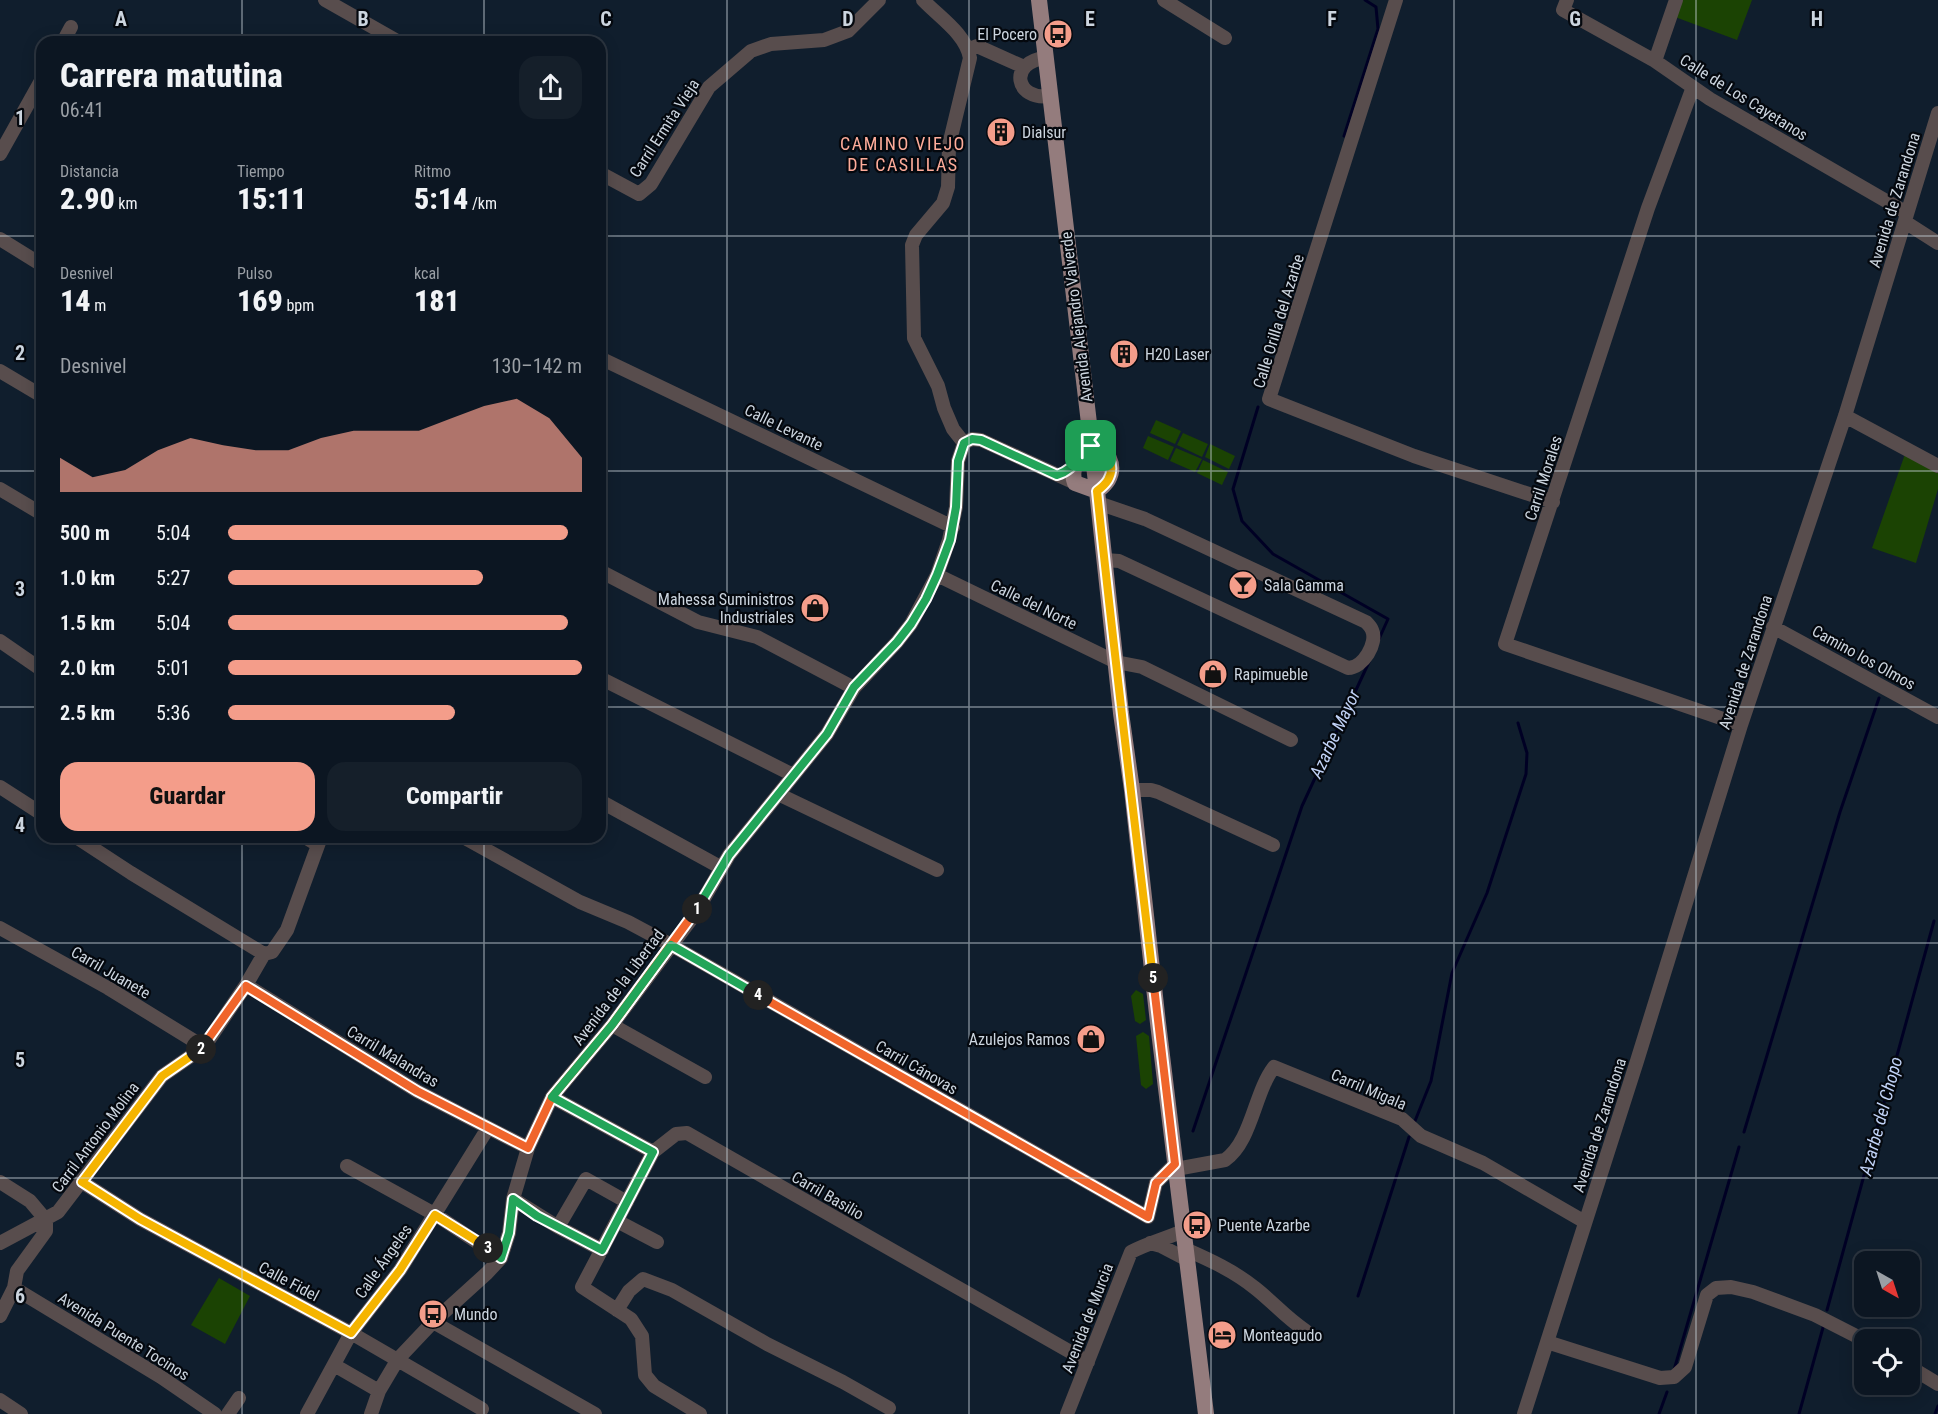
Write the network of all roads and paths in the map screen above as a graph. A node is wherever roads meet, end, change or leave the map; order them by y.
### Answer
1 (325, 0) edge
2 (879, 0) edge
3 (923, 0) edge
4 (1039, 0) edge
5 (1164, 0) edge
6 (1396, 0) edge
7 (1676, 0) edge
8 (1565, 5) edge
9 (71, 27) dead end
10 (66, 36) edge
11 (388, 36) edge
12 (1225, 38) dead end
13 (969, 49) junction
14 (1045, 58) junction
15 (1655, 61) junction
16 (1024, 67) junction
17 (1693, 87) junction
18 (36, 90) edge
19 (1050, 96) junction
20 (1938, 113) edge
21 (0, 154) edge
22 (606, 176) edge
23 (1906, 218) junction
24 (0, 240) edge
25 (1938, 243) edge
26 (36, 261) edge
27 (606, 361) edge
28 (0, 371) edge
29 (36, 392) edge
30 (1845, 416) junction
31 (964, 443) junction
32 (1091, 446) junction
33 (1076, 464) junction
34 (1938, 466) edge
35 (1057, 475) junction
36 (1075, 483) junction
37 (0, 489) edge
38 (1098, 497) junction
39 (1553, 502) junction
40 (36, 510) edge
41 (953, 527) junction
42 (1105, 560) junction
43 (606, 574) edge
44 (937, 575) junction
45 (1773, 627) junction
46 (0, 641) edge
47 (1116, 662) junction
48 (36, 666) edge
49 (606, 681) edge
50 (854, 687) junction
51 (1936, 712) edge
52 (1741, 725) junction
53 (1292, 740) dead end
54 (793, 775) junction
55 (0, 787) edge
56 (1132, 790) junction
57 (778, 794) junction
58 (606, 804) edge
59 (36, 810) edge
60 (85, 843) edge
61 (319, 843) edge
62 (475, 843) edge
63 (1273, 845) dead end
64 (720, 867) junction
65 (937, 870) dead end
66 (0, 928) edge
67 (671, 945) junction
68 (264, 954) junction
69 (246, 986) junction
70 (612, 1025) junction
71 (204, 1047) junction
72 (705, 1077) dead end
73 (552, 1097) junction
74 (488, 1128) junction
75 (528, 1148) junction
76 (653, 1152) junction
77 (347, 1166) dead end
78 (1175, 1166) junction
79 (0, 1182) edge
80 (82, 1182) junction
81 (513, 1199) junction
82 (627, 1202) junction
83 (435, 1215) junction
84 (46, 1220) junction
85 (617, 1221) junction
86 (1585, 1222) junction
87 (558, 1227) junction
88 (1183, 1231) junction
89 (657, 1242) dead end
90 (0, 1243) edge
91 (1148, 1243) junction
92 (602, 1250) junction
93 (1186, 1254) junction
94 (501, 1258) junction
95 (14, 1288) junction
96 (617, 1310) junction
97 (0, 1316) edge
98 (433, 1322) junction
99 (1306, 1331) dead end
100 (351, 1333) junction
101 (1854, 1335) edge
102 (1547, 1342) junction
103 (398, 1359) junction
104 (1088, 1362) junction
105 (334, 1365) junction
106 (1920, 1373) edge
107 (1938, 1384) edge
108 (379, 1391) junction
109 (239, 1398) dead end
110 (3, 1406) edge
111 (889, 1408) dead end
112 (482, 1409) dead end
113 (21, 1414) edge
114 (215, 1414) edge
115 (228, 1414) edge
116 (307, 1414) edge
117 (371, 1414) edge
118 (594, 1414) edge
119 (700, 1414) edge
120 (1067, 1414) edge
121 (1206, 1414) edge
122 (1524, 1414) edge

1 - 11 street
2 - 22 street, Carril Ermita Vieja
3 - 13 street
4 - 14 main road, Avenida Alejandro Valverde
5 - 12 street
6 - 39 street, Calle Orilla del Azarbe
7 - 15 street
8 - 15 street, Calle de Los Cayetanos
9 - 10 street
13 - 16 street
13 - 31 street
14 - 16 street
14 - 19 main road, Avenida Alejandro Valverde
15 - 17 street, Calle de Los Cayetanos
16 - 19 street
17 - 23 street, Calle de Los Cayetanos
17 - 39 street, Carril Morales
18 - 21 street
19 - 32 main road, Avenida Alejandro Valverde
20 - 23 street, Avenida de Zarandona
23 - 25 street, Calle de Los Cayetanos
23 - 30 street, Avenida de Zarandona
24 - 26 street
27 - 41 street, Calle Levante
28 - 29 street
30 - 34 street
30 - 45 street, Avenida de Zarandona
31 - 35 street
31 - 41 street, Avenida de la Libertad
32 - 33 main road
32 - 38 main road, Avenida Alejandro Valverde
33 - 35 street
33 - 36 main road
35 - 36 street
36 - 38 main road
37 - 40 street
38 - 42 main road, Avenida Alejandro Valverde
38 - 42 street
39 - 52 street, Carril Morales
41 - 44 street, Avenida de la Libertad
42 - 47 main road, Avenida Alejandro Valverde
43 - 50 street
44 - 47 street, Calle del Norte
44 - 50 street, Avenida de la Libertad
45 - 51 street, Camino los Olmos
45 - 52 street, Avenida de Zarandona
46 - 48 street
47 - 53 street, Calle del Norte
47 - 56 main road, Avenida Alejandro Valverde
49 - 54 street
50 - 54 street, Avenida de la Libertad
52 - 86 street, Avenida de Zarandona
54 - 57 street, Avenida de la Libertad
55 - 59 street
56 - 63 street
56 - 78 main road, Avenida Alejandro Valverde
57 - 64 street, Avenida de la Libertad
57 - 65 street
58 - 64 street
60 - 68 street
61 - 68 street, Carril Antonio Molina
62 - 67 street, Carril Cánovas
64 - 67 street, Avenida de la Libertad
66 - 71 street, Carril Juanete
67 - 70 street, Avenida de la Libertad
67 - 78 street, Carril Cánovas
68 - 69 street, Carril Antonio Molina
69 - 71 street, Carril Antonio Molina
69 - 74 street, Carril Malandras
70 - 72 street
70 - 73 street, Avenida de la Libertad
71 - 80 street, Carril Antonio Molina
73 - 75 street, Avenida de la Libertad
73 - 76 street
74 - 75 street, Carril Malandras
74 - 83 street, Calle Ángeles
75 - 81 street, Avenida de la Libertad
76 - 82 street
76 - 104 street, Carril Basilio
77 - 83 street
78 - 86 street, Carril Migala
78 - 88 main road, Avenida Alejandro Valverde
79 - 84 street
80 - 84 street, Carril Antonio Molina
80 - 100 street, Calle Fidel
81 - 87 street
81 - 94 street, Avenida de la Libertad
82 - 85 street
82 - 87 street
83 - 94 street
83 - 100 street, Calle Ángeles
84 - 90 street
84 - 95 street
85 - 89 street
85 - 92 street
86 - 102 street, Avenida de Zarandona
87 - 92 street
88 - 91 street, Avenida de Murcia
88 - 93 main road
91 - 93 street
91 - 104 street, Avenida de Murcia
92 - 96 street
93 - 99 street
93 - 121 main road
94 - 98 street, Avenida de la Libertad
95 - 97 street
95 - 114 street, Avenida Puente Tocinos
96 - 111 street
96 - 119 street
98 - 103 street, Avenida de la Libertad
98 - 118 street
100 - 103 street, Calle Fidel
100 - 105 street, Calle Ángeles
101 - 102 street
102 - 122 street, Avenida de Zarandona
103 - 108 street, Avenida de la Libertad
103 - 112 street, Calle Fidel
104 - 120 street, Avenida de Murcia
105 - 108 street
105 - 116 street, Calle Ángeles
106 - 107 street
108 - 117 street, Avenida de la Libertad
109 - 115 street
110 - 113 street

